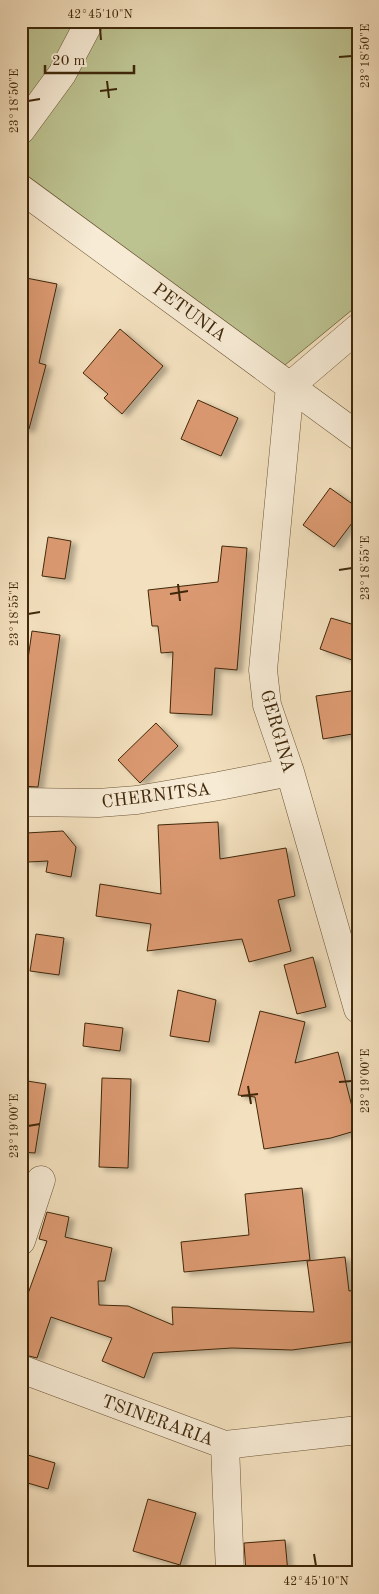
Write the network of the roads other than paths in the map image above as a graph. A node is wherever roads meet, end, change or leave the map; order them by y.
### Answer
1 (90, 21) edge
2 (21, 130) edge
3 (21, 189) edge
4 (358, 328) edge
5 (290, 386) junction
6 (358, 436) edge
7 (290, 772) junction
8 (21, 802) edge
9 (358, 1009) edge
10 (41, 1180) dead end
11 (21, 1242) edge
12 (21, 1369) edge
13 (358, 1430) edge
14 (225, 1445) junction
15 (230, 1573) edge

1 - 2 street
3 - 5 street, PETUNIA
4 - 5 street
5 - 6 street, PETUNIA
5 - 7 street, GERGINA
7 - 8 street, CHERNITSA
7 - 9 street, GERGINA
10 - 11 street
12 - 14 street, TSINERARIA
13 - 14 street, TSINERARIA
14 - 15 street

